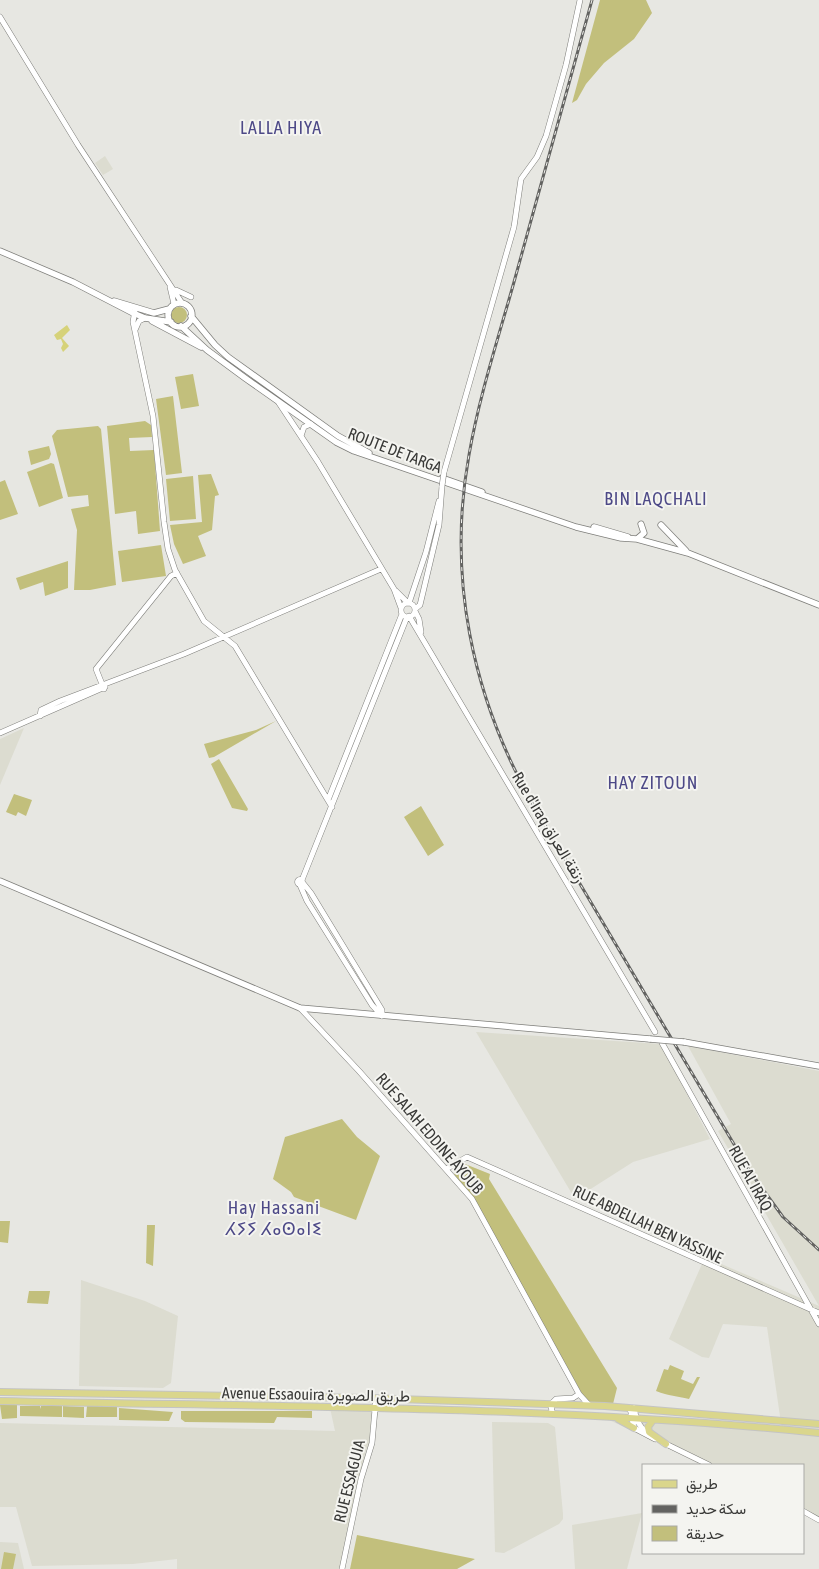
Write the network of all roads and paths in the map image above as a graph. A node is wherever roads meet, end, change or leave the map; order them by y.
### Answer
1 (580, 0) edge
2 (0, 17) edge
3 (0, 251) edge
4 (168, 282) junction
5 (174, 290) junction
6 (191, 297) dead end
7 (107, 299) junction
8 (182, 303) junction
9 (172, 307) junction
10 (138, 308) junction
11 (133, 313) junction
12 (191, 316) junction
13 (145, 318) junction
14 (171, 322) junction
15 (181, 326) junction
16 (135, 331) junction
17 (207, 350) junction
18 (276, 400) junction
19 (311, 424) junction
20 (302, 437) junction
21 (441, 493) junction
22 (641, 524) dead end
23 (661, 525) dead end
24 (630, 538) junction
25 (637, 539) junction
26 (688, 553) junction
27 (380, 569) junction
28 (177, 573) junction
29 (394, 589) junction
30 (412, 595) junction
31 (401, 596) junction
32 (409, 603) junction
33 (819, 604) edge
34 (420, 606) junction
35 (414, 610) junction
36 (405, 614) junction
37 (419, 619) junction
38 (404, 624) junction
39 (415, 625) junction
40 (421, 635) junction
41 (223, 637) junction
42 (104, 686) junction
43 (0, 733) edge
44 (328, 800) junction
45 (332, 807) junction
46 (0, 881) edge
47 (302, 883) junction
48 (372, 1005) junction
49 (300, 1008) junction
50 (358, 1014) junction
51 (382, 1016) junction
52 (655, 1032) dead end
53 (662, 1043) dead end
54 (819, 1066) edge
55 (446, 1169) junction
56 (809, 1308) junction
57 (819, 1313) edge
58 (819, 1324) edge
59 (0, 1392) edge
60 (579, 1394) junction
61 (376, 1398) junction
62 (0, 1401) edge
63 (552, 1404) junction
64 (589, 1405) junction
65 (376, 1408) junction
66 (632, 1408) junction
67 (552, 1413) junction
68 (617, 1418) junction
69 (633, 1419) junction
70 (652, 1420) junction
71 (819, 1424) edge
72 (634, 1428) junction
73 (819, 1433) edge
74 (651, 1437) junction
75 (666, 1444) junction
76 (707, 1464) edge
77 (804, 1512) edge
78 (819, 1520) edge
79 (342, 1569) edge

1 - 21 street, bridge
2 - 4 street
3 - 7 main road
4 - 5 street
4 - 9 street
5 - 6 street
5 - 8 street
7 - 10 main road
7 - 11 main road
8 - 9 main road
8 - 12 main road
9 - 10 main road
9 - 14 main road
10 - 11 street
11 - 13 main road
11 - 16 street
12 - 15 main road
12 - 24 main road, ROUTE DE TARGA
13 - 14 main road
13 - 16 street
13 - 17 main road
14 - 15 main road
15 - 17 main road, ROUTE DE TARGA
16 - 28 street
17 - 18 main road, ROUTE DE TARGA
18 - 19 main road, ROUTE DE TARGA
18 - 20 street
19 - 20 street
19 - 24 main road, ROUTE DE TARGA
20 - 27 street
21 - 30 street
21 - 34 street
22 - 25 main road
23 - 26 main road
24 - 25 main road, ROUTE DE TARGA
25 - 26 main road, ROUTE DE TARGA
26 - 33 main road, ROUTE DE TARGA
27 - 29 street
27 - 41 street
28 - 41 street
28 - 42 street
29 - 31 street, Rue d'Iraq زنقة العراق
29 - 36 street, Rue d'Iraq زنقة العراق
30 - 31 street
30 - 32 street
31 - 32 street, Rue d'Iraq زنقة العراق
32 - 35 street, Rue d'Iraq زنقة العراق
32 - 36 street
34 - 35 street
34 - 37 street
35 - 36 street
35 - 37 street, Rue d'Iraq زنقة العراق
36 - 38 street
36 - 39 street, Rue d'Iraq زنقة العراق
36 - 44 street
37 - 40 street, Rue d'Iraq زنقة العراق
38 - 39 street
38 - 45 street
39 - 40 street, Rue d'Iraq زنقة العراق
40 - 52 street, Rue d'Iraq زنقة العراق
41 - 42 street
41 - 44 street
42 - 43 street
44 - 45 street
45 - 47 street
46 - 49 main road
47 - 48 street
47 - 51 street
48 - 50 street
48 - 51 street
49 - 50 main road
49 - 55 street, RUE SALAH EDDINE AYOUB
50 - 51 main road
51 - 54 main road, bridge
53 - 56 street, RUE AL IRAQ
55 - 56 street, RUE ABDELLAH BEN YASSINE
55 - 60 street, RUE SALAH EDDINE AYOUB
56 - 57 street, RUE ABDELLAH BEN YASSINE
56 - 58 street, RUE AL IRAQ
59 - 61 main road, Avenue Essaouira طريق الصويرة
60 - 63 street
60 - 64 street, RUE SALAH EDDINE AYOUB
61 - 63 main road, Avenue Essaouira طريق الصويرة
61 - 65 street, RUE ESSAGUIA
62 - 65 main road, Avenue Essaouira طريق الصويرة
63 - 64 main road, Avenue Essaouira طريق الصويرة
63 - 67 street
64 - 66 main road, Avenue Essaouira طريق الصويرة
65 - 67 main road, Avenue Essaouira طريق الصويرة
65 - 79 street, RUE ESSAGUIA
66 - 69 street
66 - 71 main road, Avenue Essaouira طريق الصويرة
67 - 68 main road, Avenue Essaouira طريق الصويرة
68 - 69 main road, Avenue Essaouira طريق الصويرة
68 - 72 main road
69 - 70 main road, Avenue Essaouira طريق الصويرة
69 - 72 street
69 - 74 street
70 - 73 main road, Avenue Essaouira طريق الصويرة
70 - 75 main road
72 - 74 street
74 - 75 street
75 - 76 street
77 - 78 street

